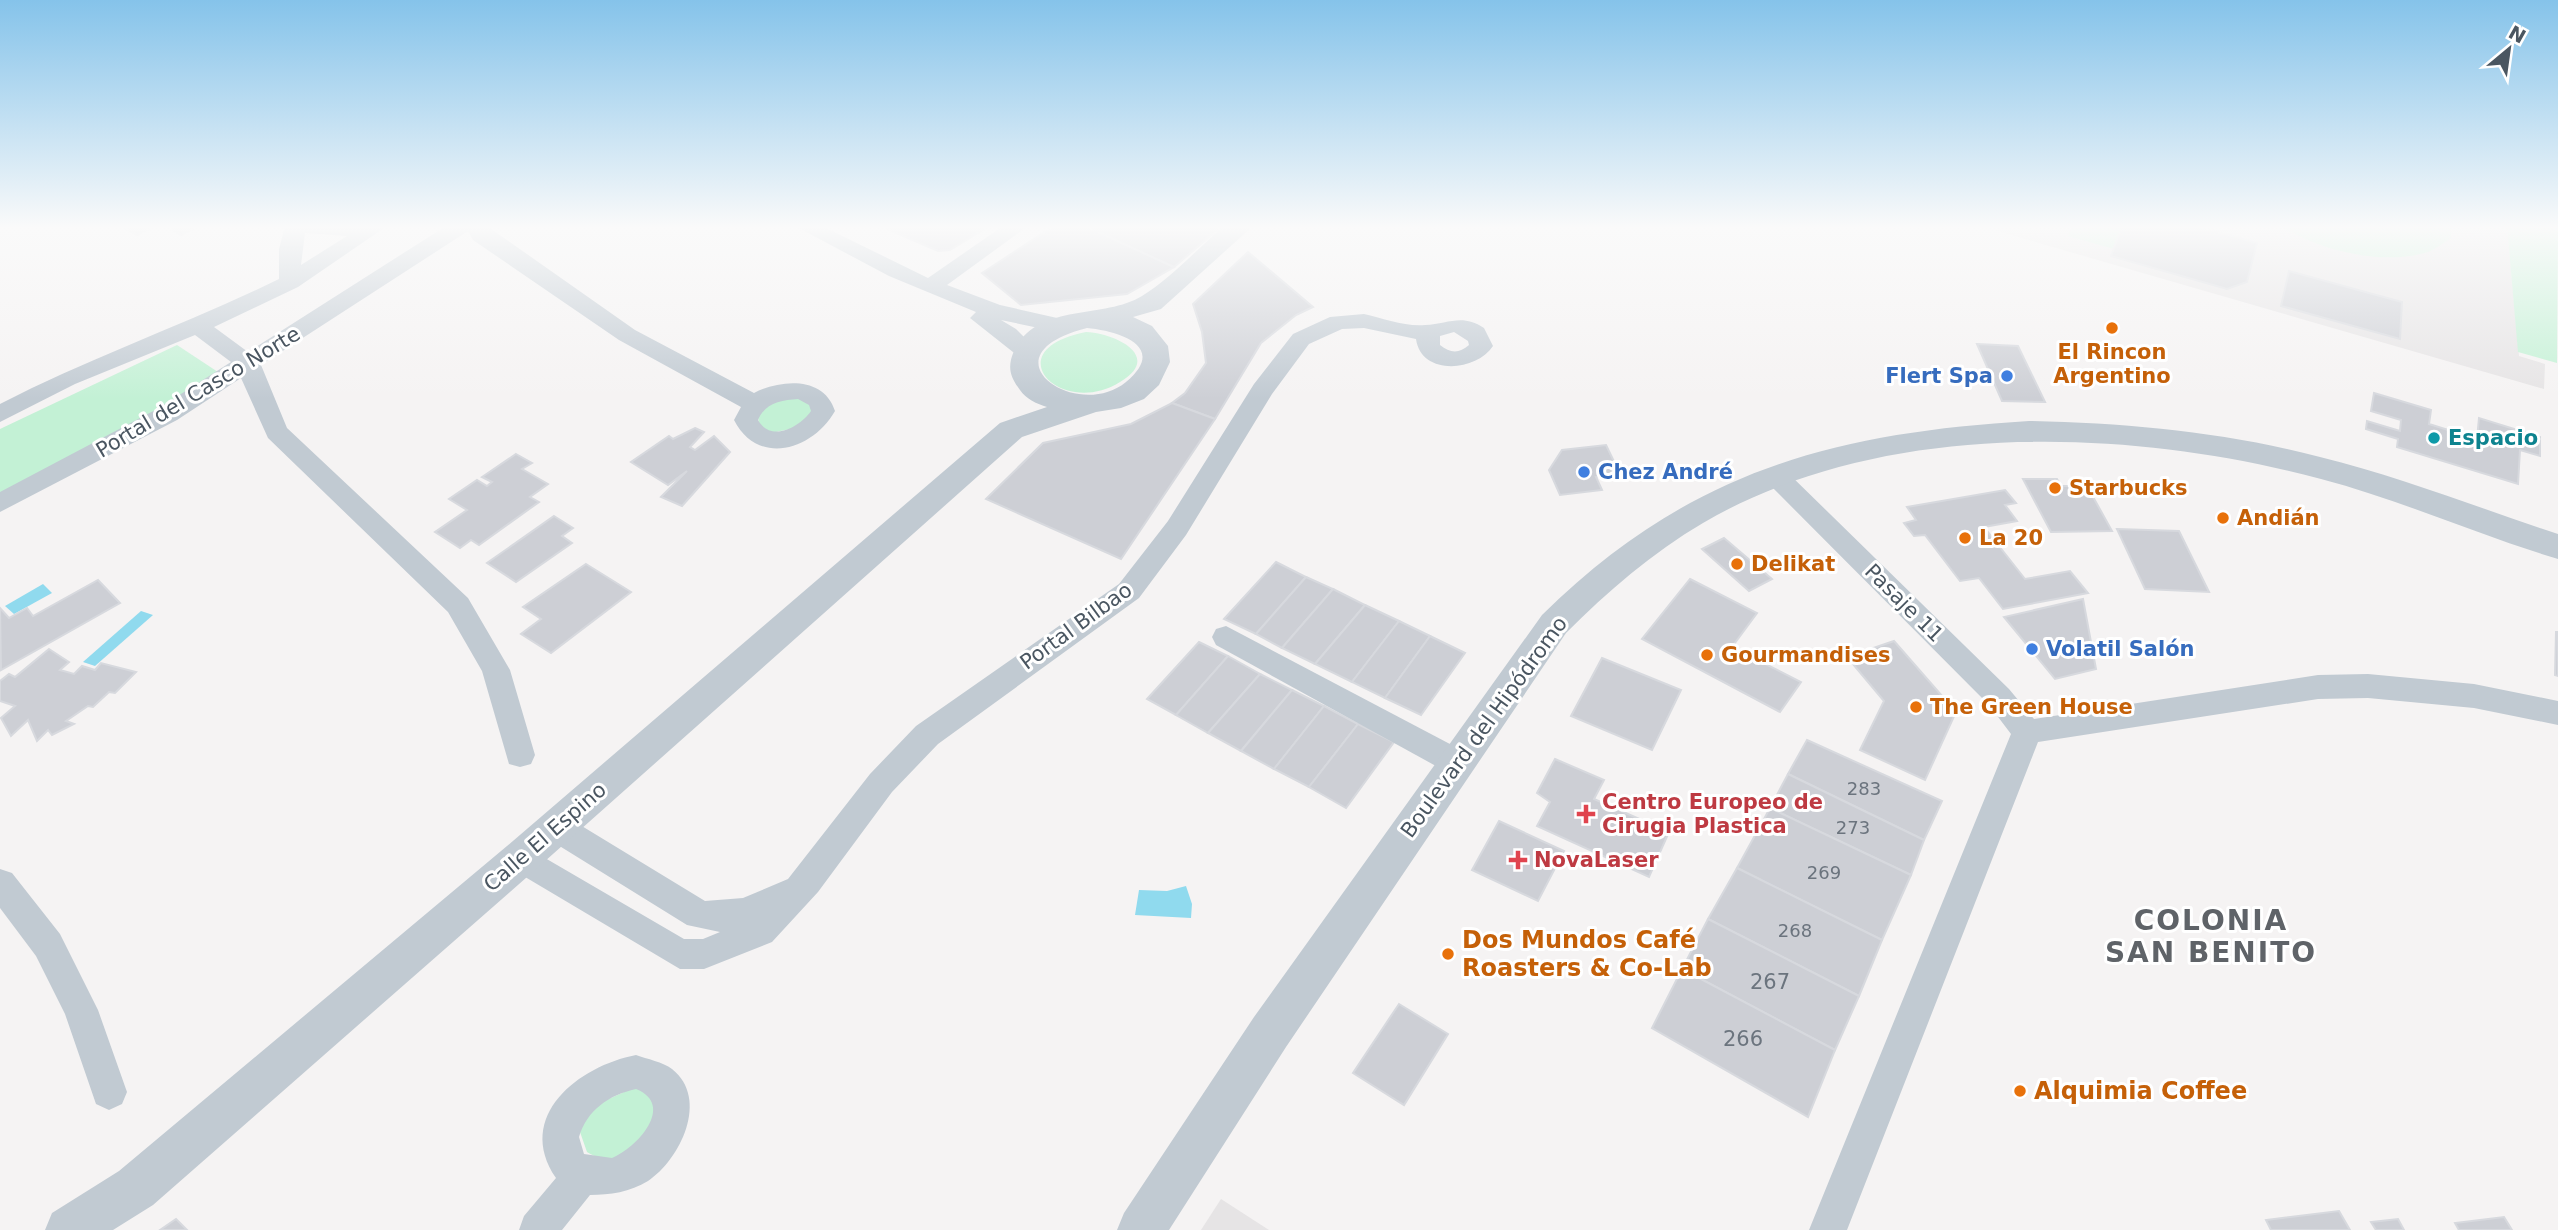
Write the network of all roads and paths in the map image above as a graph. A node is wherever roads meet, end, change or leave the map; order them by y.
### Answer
1 (287, 283) edge
2 (373, 283) edge
3 (552, 283) edge
4 (925, 283) edge
5 (934, 283) edge
6 (1174, 283) edge
7 (930, 286) junction
8 (953, 297) junction
9 (1151, 303) junction
10 (1097, 319) junction
11 (1058, 325) junction
12 (198, 326) junction
13 (1429, 334) dead end
14 (1153, 343) junction
15 (1025, 361) junction
16 (249, 364) junction
17 (755, 404) dead end
18 (1087, 404) junction
19 (2, 410) edge
20 (1011, 430) junction
21 (1777, 477) junction
22 (0, 503) edge
23 (2558, 547) edge
24 (1226, 637) dead end
25 (2558, 713) edge
26 (2027, 732) junction
27 (520, 755) dead end
28 (1456, 762) junction
29 (556, 827) junction
30 (521, 858) junction
31 (806, 882) junction
32 (0, 883) edge
33 (654, 887) junction
34 (622, 920) junction
35 (109, 1092) dead end
36 (583, 1174) dead end
37 (69, 1230) edge
38 (538, 1230) edge
39 (1141, 1230) edge
40 (1828, 1230) edge

1 - 12 street
2 - 16 street, Portal del Casco Norte
3 - 17 street
4 - 7 street
5 - 7 street
6 - 9 street
7 - 8 street
8 - 11 street
8 - 15 street
9 - 10 street
9 - 14 street
10 - 11 street
10 - 14 street
11 - 15 street
12 - 16 street
12 - 19 street
13 - 31 street, Portal Bilbao
14 - 18 street
15 - 18 street
15 - 20 street
16 - 22 street, Portal del Casco Norte
16 - 27 street
18 - 20 street, Calle El Espino
20 - 29 street, Calle El Espino
21 - 23 street, Boulevard del Hipódromo
21 - 26 street, Pasaje 11
21 - 28 street, Boulevard del Hipódromo
24 - 28 street
25 - 26 street
26 - 40 street
28 - 39 street, Boulevard del Hipódromo
29 - 30 street, Calle El Espino
29 - 33 street, Portal Bilbao
30 - 34 street, Portal Bilbao
30 - 37 street, Calle El Espino
31 - 33 street, Portal Bilbao
31 - 34 street, Portal Bilbao
32 - 35 street
33 - 34 street
36 - 38 street

